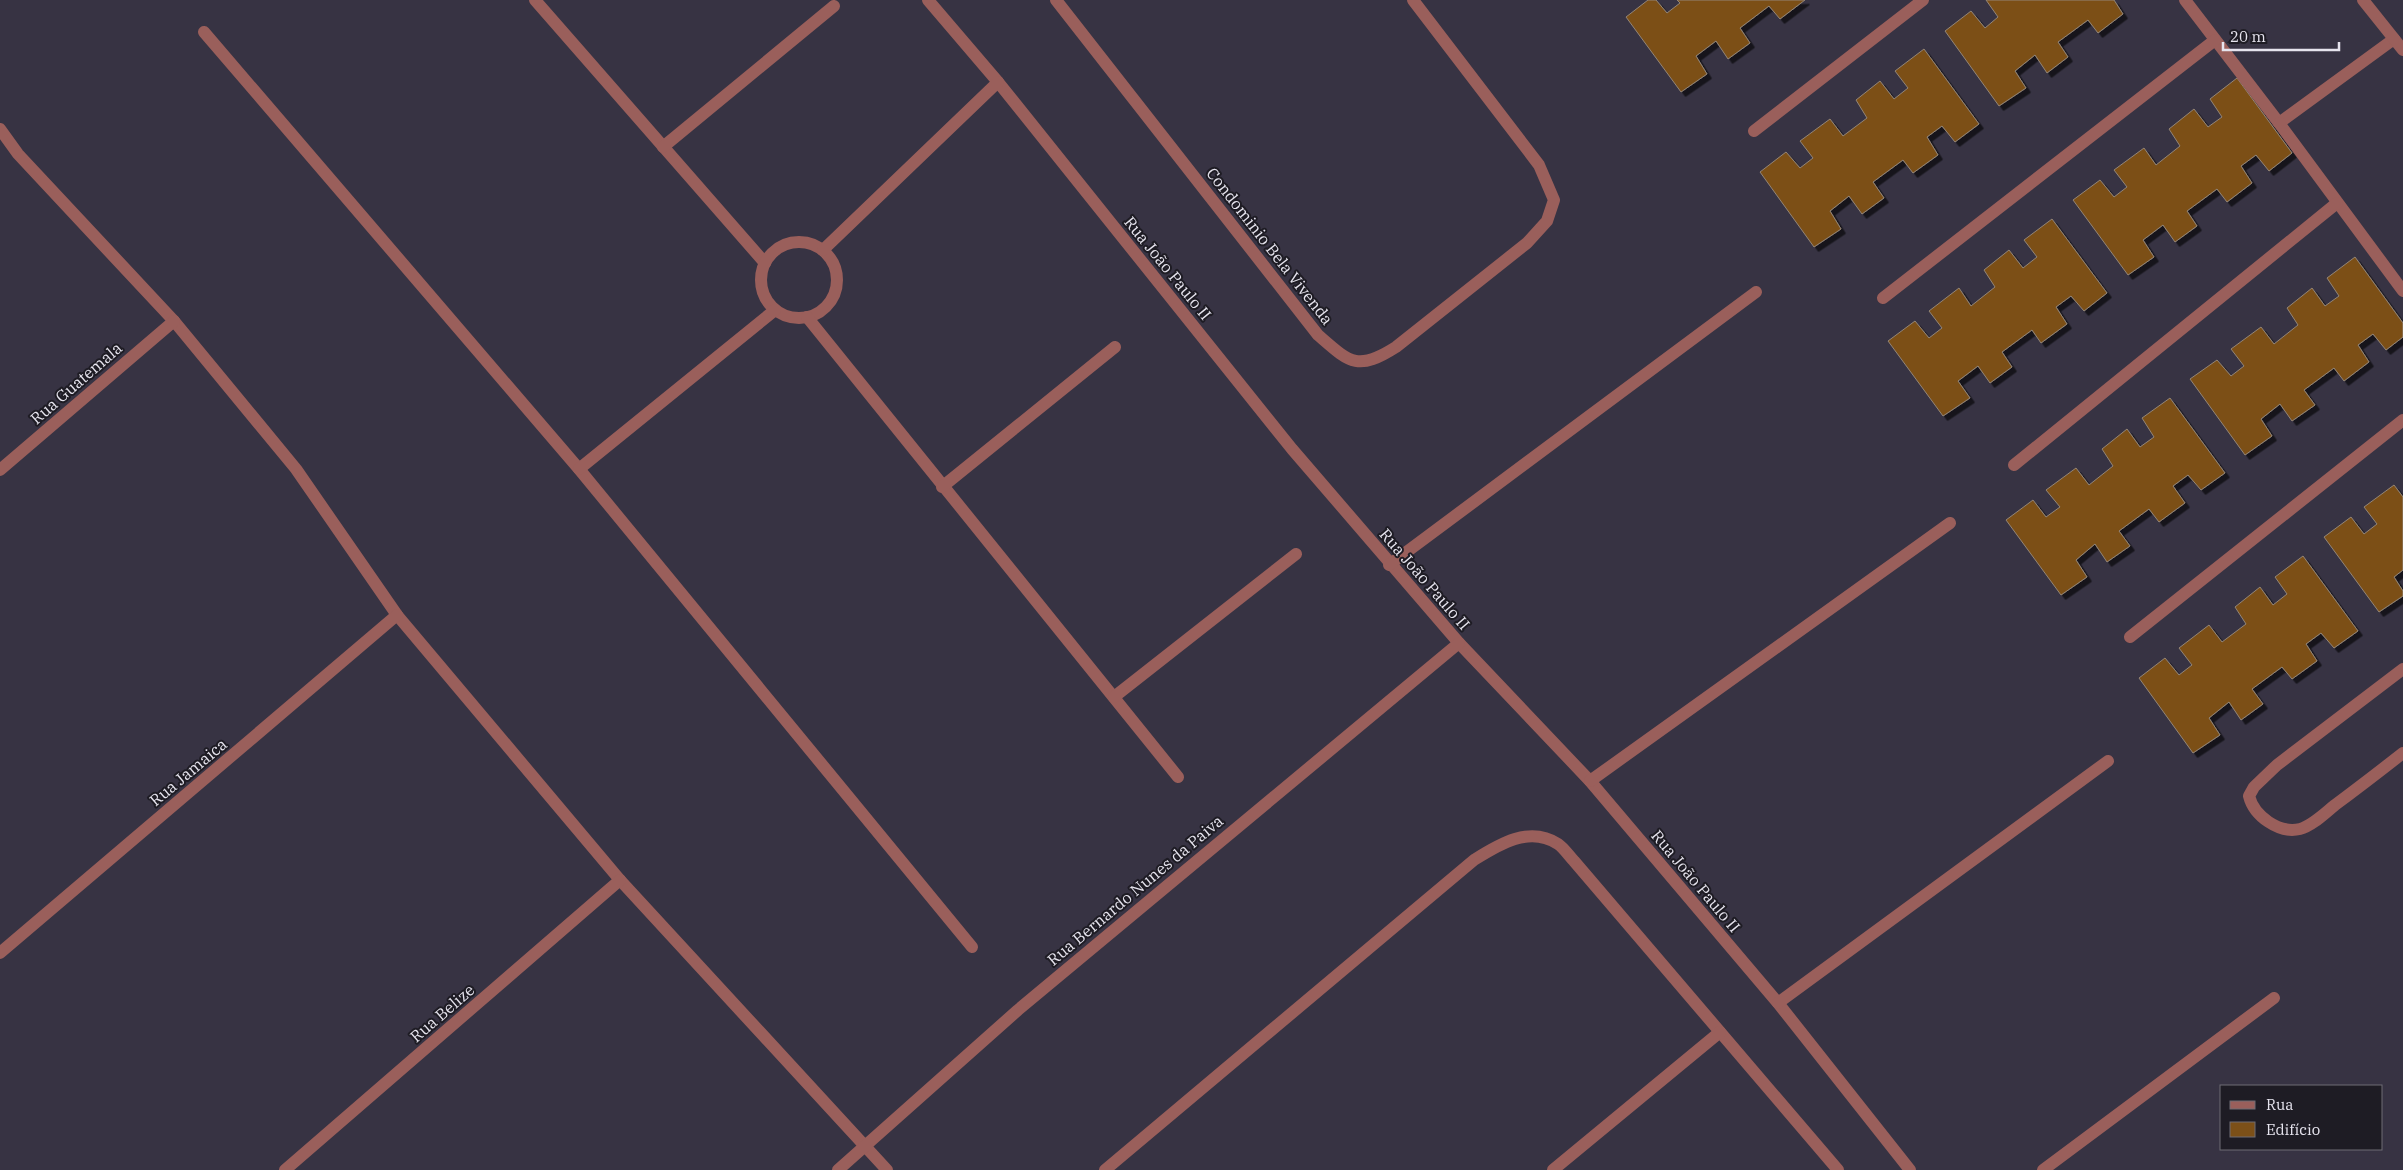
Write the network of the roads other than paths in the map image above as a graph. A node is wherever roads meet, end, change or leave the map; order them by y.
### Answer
1 (535, 0) edge
2 (928, 0) edge
3 (1056, 0) edge
4 (1413, 0) edge
5 (1923, 0) edge
6 (2185, 0) edge
7 (2363, 0) edge
8 (834, 6) dead end
9 (204, 32) dead end
10 (2394, 39) junction
11 (2215, 40) junction
12 (2403, 50) edge
13 (998, 82) junction
14 (2279, 123) junction
15 (0, 130) edge
16 (1754, 131) dead end
17 (663, 147) junction
18 (2337, 203) junction
19 (823, 250) junction
20 (765, 263) junction
21 (2403, 291) edge
22 (1756, 292) dead end
23 (1883, 298) dead end
24 (775, 310) junction
25 (807, 317) junction
26 (174, 321) junction
27 (1115, 347) dead end
28 (2403, 420) edge
29 (2014, 466) dead end
30 (579, 468) junction
31 (0, 470) edge
32 (942, 487) junction
33 (1950, 523) dead end
34 (1296, 554) dead end
35 (1390, 565) junction
36 (397, 615) junction
37 (2130, 637) dead end
38 (1459, 643) junction
39 (2403, 668) edge
40 (1114, 697) junction
41 (2403, 753) edge
42 (2108, 761) dead end
43 (1178, 777) dead end
44 (1590, 781) junction
45 (620, 880) junction
46 (972, 947) dead end
47 (0, 953) edge
48 (2274, 998) dead end
49 (1778, 1003) junction
50 (1720, 1032) junction
51 (866, 1145) junction
52 (285, 1170) edge
53 (838, 1170) edge
54 (887, 1170) edge
55 (1105, 1170) edge
56 (1553, 1170) edge
57 (1838, 1170) edge
58 (1910, 1170) edge
59 (2042, 1170) edge

1 - 17 street
2 - 13 street, Rua João Paulo II
3 - 4 street, Condominio Bela Vivenda
5 - 16 street
6 - 11 street
7 - 10 street
8 - 17 street
9 - 30 street
10 - 12 street
10 - 14 street
11 - 14 street
11 - 23 street
13 - 19 street
13 - 35 street, Rua João Paulo II
14 - 18 street
15 - 26 street
17 - 20 street
18 - 21 street
18 - 29 street
19 - 20 street
19 - 25 street
20 - 24 street
22 - 35 street
24 - 25 street
24 - 30 street
25 - 32 street
26 - 31 street, Rua Guatemala
26 - 36 street
27 - 32 street
28 - 37 street
30 - 46 street
32 - 40 street
33 - 44 street
34 - 40 street
35 - 38 street, Rua João Paulo II
36 - 45 street
36 - 47 street, Rua Jamaica
38 - 44 street, Rua João Paulo II
38 - 51 street, Rua Bernardo Nunes da Paiva
39 - 41 street
40 - 43 street
42 - 49 street
44 - 49 street, Rua João Paulo II
45 - 51 street
45 - 52 street, Rua Belize
48 - 59 street
49 - 58 street, Rua João Paulo II
50 - 55 street
50 - 56 street
50 - 57 street
51 - 53 street, Rua Bernardo Nunes da Paiva
51 - 54 street

